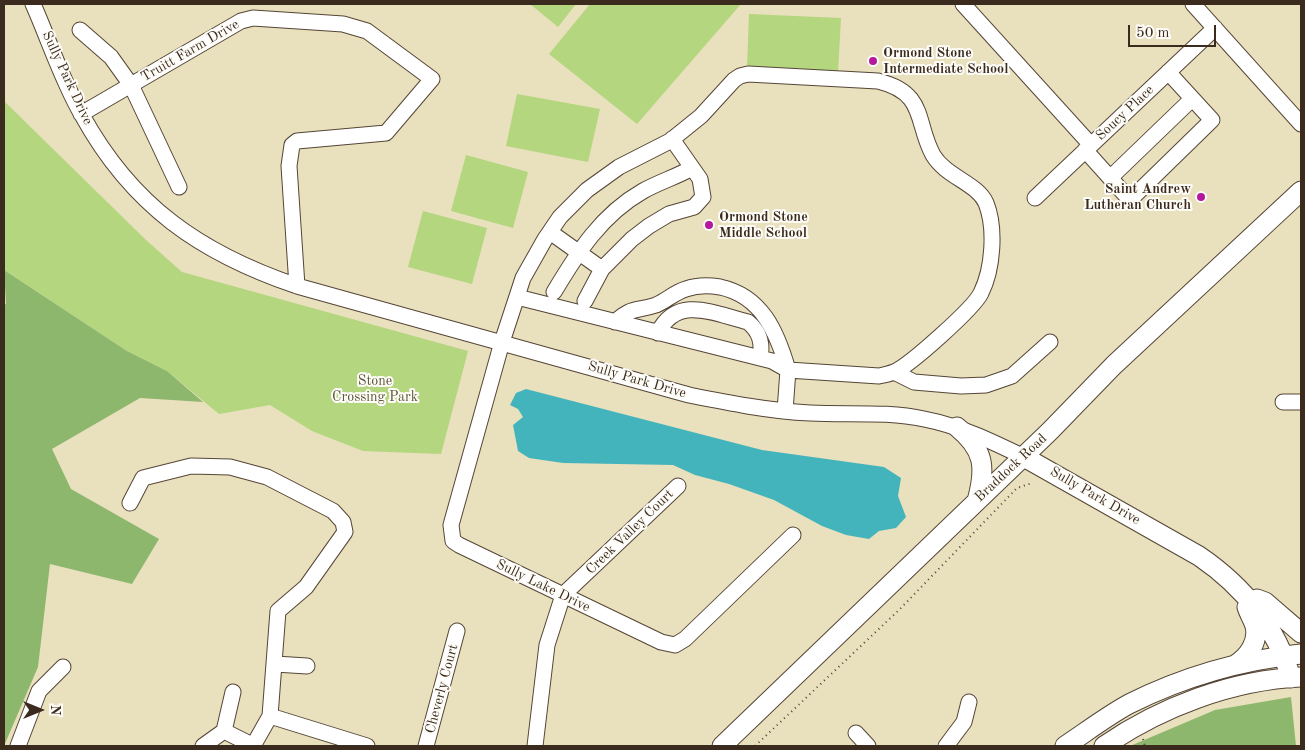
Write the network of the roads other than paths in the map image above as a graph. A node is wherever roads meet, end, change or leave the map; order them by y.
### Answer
1 (33, 4) edge
2 (963, 4) edge
3 (1192, 4) edge
4 (1215, 28) junction
5 (80, 30) dead end
6 (1168, 72) junction
7 (131, 86) junction
8 (1192, 99) junction
9 (81, 114) junction
10 (1301, 124) edge
11 (672, 139) junction
12 (1088, 147) junction
13 (692, 168) junction
14 (1110, 178) junction
15 (179, 187) dead end
16 (1301, 191) edge
17 (1035, 198) dead end
18 (550, 232) junction
19 (578, 252) junction
20 (602, 269) junction
21 (297, 286) junction
22 (554, 292) dead end
23 (517, 297) junction
24 (585, 300) dead end
25 (614, 322) junction
26 (658, 333) junction
27 (502, 342) junction
28 (1050, 342) dead end
29 (760, 358) junction
30 (788, 370) junction
31 (894, 372) junction
32 (1282, 402) dead end
33 (1301, 402) edge
34 (785, 411) junction
35 (957, 427) junction
36 (1024, 457) junction
37 (678, 486) dead end
38 (977, 501) junction
39 (130, 503) dead end
40 (793, 535) dead end
41 (563, 595) junction
42 (1246, 596) junction
43 (457, 631) dead end
44 (1301, 633) edge
45 (1293, 655) edge
46 (275, 664) junction
47 (1234, 665) junction
48 (307, 666) dead end
49 (63, 667) dead end
50 (1296, 678) edge
51 (233, 692) dead end
52 (969, 702) dead end
53 (270, 716) junction
54 (224, 731) junction
55 (856, 733) dead end
56 (18, 746) edge
57 (203, 746) edge
58 (254, 746) edge
59 (367, 746) edge
60 (426, 746) edge
61 (535, 746) edge
62 (722, 746) edge
63 (868, 746) edge
64 (946, 746) edge
65 (1065, 746) edge
66 (1104, 746) edge

1 - 9 street, Sully Park Drive
2 - 12 street
3 - 4 street
4 - 6 street, Soucy Place
4 - 10 street
5 - 7 street
6 - 8 street
6 - 12 street, Soucy Place
7 - 9 street, Truitt Farm Drive
7 - 15 street
7 - 21 street, Truitt Farm Drive
8 - 14 street
8 - 14 street
9 - 21 street, Sully Park Drive
11 - 13 street
11 - 18 street
11 - 31 street
12 - 14 street
12 - 17 street, Soucy Place
13 - 19 street
13 - 20 street
16 - 36 main road, Braddock Road
18 - 19 street
18 - 23 street
19 - 20 street
19 - 22 street
20 - 24 street
21 - 27 street, Sully Park Drive
23 - 25 street
23 - 27 street
25 - 26 street
25 - 30 street
26 - 29 street
26 - 29 street
27 - 34 street, Sully Park Drive
27 - 41 street, Sully Lake Drive
28 - 31 street
29 - 30 street
30 - 31 street
30 - 34 street
32 - 33 street
34 - 35 street, Sully Park Drive
35 - 36 street, Sully Park Drive
35 - 38 main road
36 - 38 main road, Braddock Road
36 - 42 main road, Sully Park Drive
37 - 41 street, Creek Valley Court
38 - 62 main road, Braddock Road
39 - 46 street
40 - 41 street, Sully Lake Drive
41 - 61 street, Creek Valley Court
42 - 44 main road
42 - 45 main road, Sully Park Drive
42 - 47 main road
43 - 60 street, Cheverly Court
45 - 47 main road
45 - 50 main road, Sully Park Drive
46 - 48 street
46 - 53 street
47 - 65 main road
49 - 56 street
50 - 66 main road
51 - 54 street
52 - 64 street
53 - 58 street
53 - 59 street
54 - 57 street
54 - 58 street
55 - 63 street

